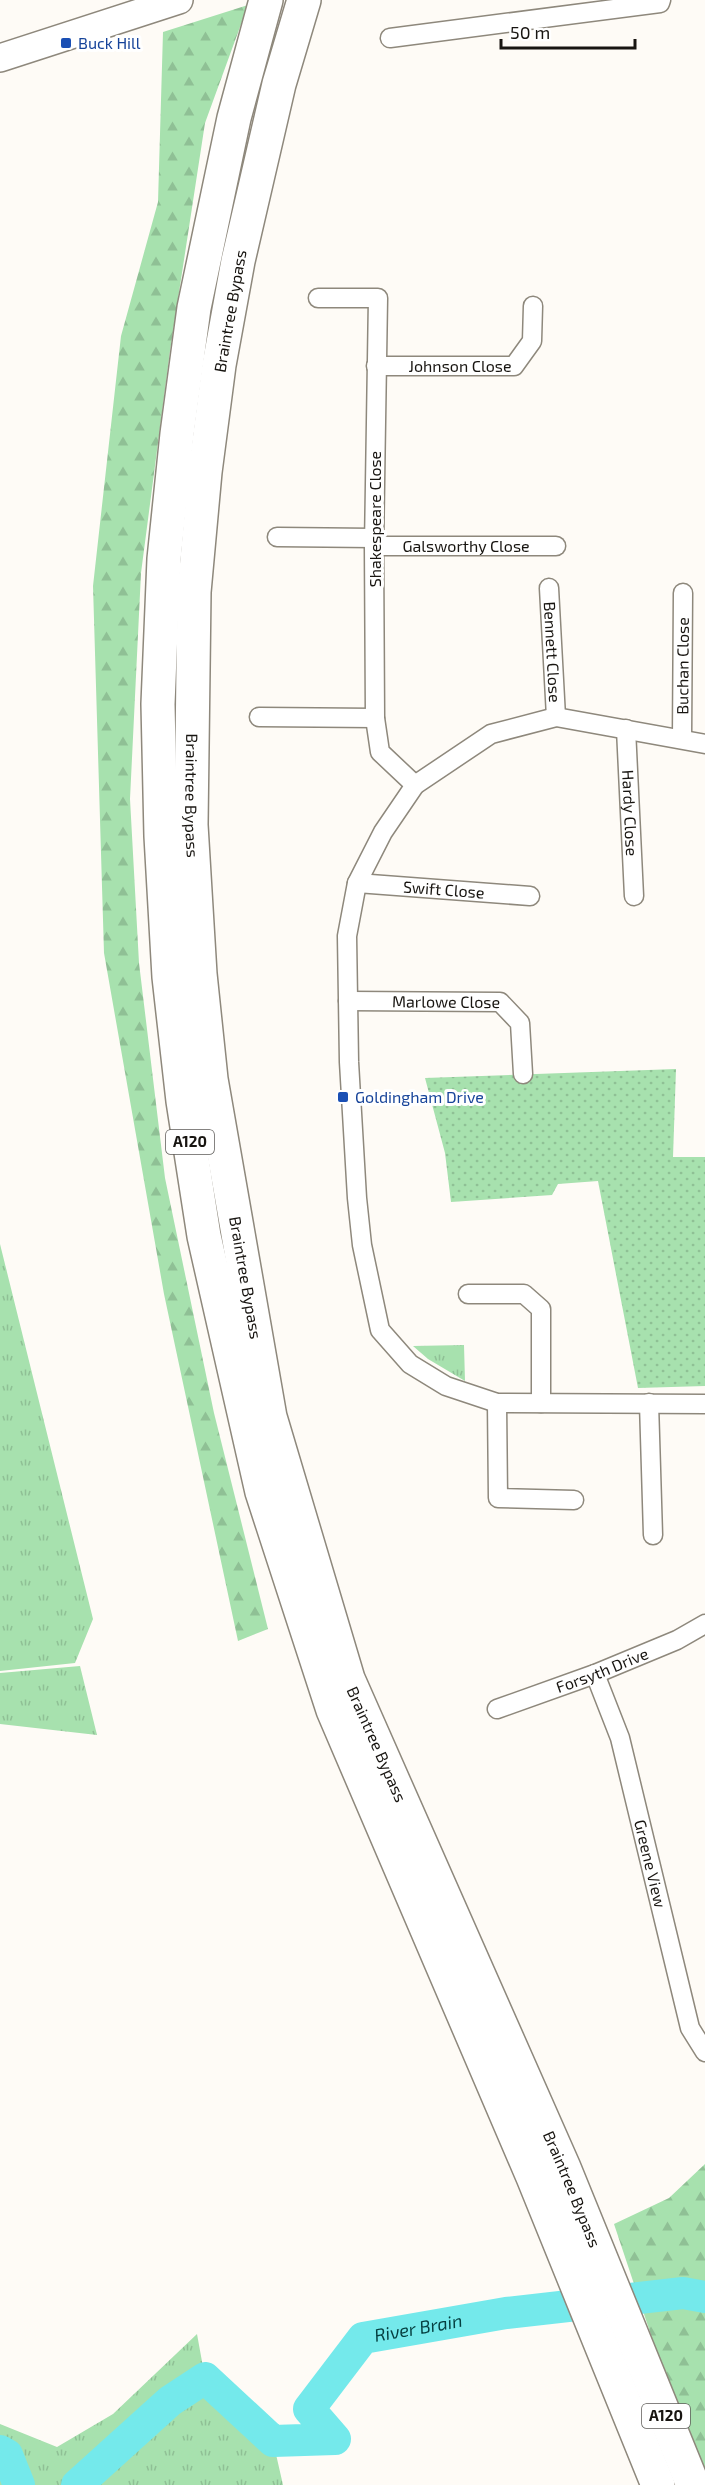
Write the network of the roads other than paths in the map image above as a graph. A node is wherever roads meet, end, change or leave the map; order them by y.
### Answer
1 (266, 0) edge
2 (304, 0) edge
3 (662, 0) edge
4 (171, 2) edge
5 (390, 38) dead end
6 (0, 58) edge
7 (318, 298) dead end
8 (533, 306) dead end
9 (376, 366) junction
10 (277, 537) dead end
11 (374, 542) junction
12 (556, 546) dead end
13 (549, 588) dead end
14 (682, 593) dead end
15 (259, 717) dead end
16 (556, 717) junction
17 (375, 718) junction
18 (626, 729) junction
19 (682, 738) junction
20 (705, 744) edge
21 (415, 785) junction
22 (357, 883) junction
23 (530, 896) dead end
24 (634, 896) dead end
25 (348, 1001) junction
26 (523, 1074) dead end
27 (468, 1294) dead end
28 (541, 1402) junction
29 (497, 1403) junction
30 (649, 1403) junction
31 (705, 1404) edge
32 (574, 1500) dead end
33 (653, 1535) dead end
34 (705, 1624) edge
35 (595, 1674) junction
36 (497, 1709) dead end
37 (705, 2052) edge
38 (658, 2485) edge
39 (693, 2485) edge

1 - 38 highway, Braintree Bypass / A120
2 - 39 highway, Braintree Bypass / A120
3 - 5 street
4 - 6 street
7 - 9 street, Shakespeare Close
8 - 9 street, Johnson Close
9 - 11 street, Shakespeare Close
10 - 11 street, Galsworthy Close
11 - 12 street, Galsworthy Close
11 - 17 street, Shakespeare Close
13 - 16 street, Bennett Close
14 - 19 street, Buchan Close
15 - 17 street
16 - 18 street
16 - 21 street
17 - 21 street, Shakespeare Close
18 - 19 street
18 - 24 street, Hardy Close
19 - 20 street
21 - 22 street
22 - 23 street, Swift Close
22 - 25 street
25 - 26 street, Marlowe Close
25 - 29 street
27 - 28 street
28 - 29 street
28 - 30 street
29 - 32 street
30 - 31 street
30 - 33 street
34 - 35 street, Forsyth Drive
35 - 36 street, Forsyth Drive
35 - 37 street, Greene View

